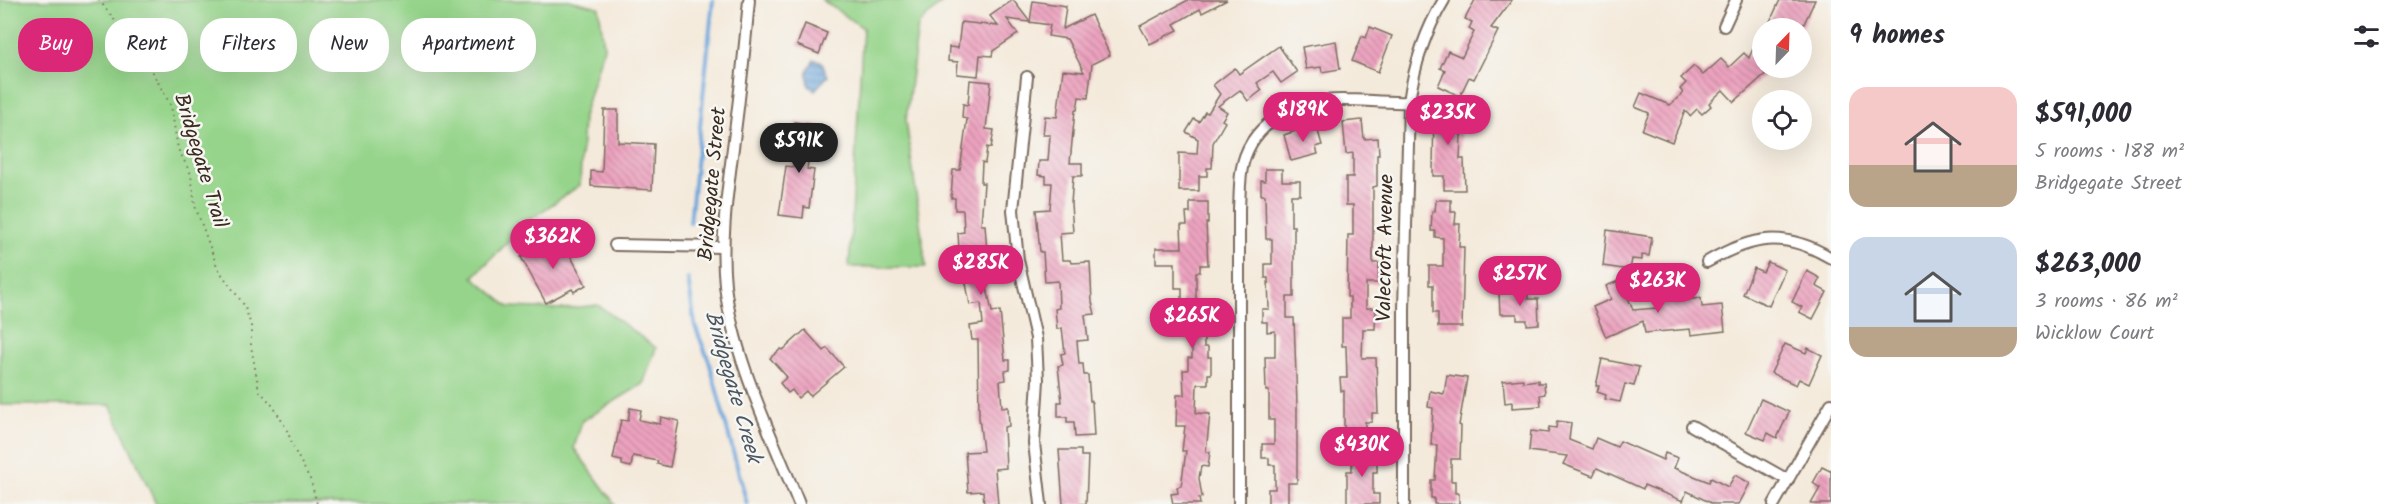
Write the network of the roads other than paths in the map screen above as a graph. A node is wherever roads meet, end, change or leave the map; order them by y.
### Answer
1 (749, 0) edge
2 (1444, 0) edge
3 (1736, 0) edge
4 (1724, 26) dead end
5 (1027, 77) dead end
6 (1409, 102) junction
7 (615, 245) dead end
8 (723, 247) junction
9 (1831, 258) edge
10 (1707, 262) dead end
11 (1831, 404) edge
12 (1692, 426) dead end
13 (1788, 480) junction
14 (799, 504) edge
15 (1041, 504) edge
16 (1239, 504) edge
17 (1404, 504) edge
18 (1774, 504) edge

1 - 8 street, Bridgegate Street
2 - 6 street, Valecroft Avenue
3 - 4 street
5 - 15 street
6 - 16 street
6 - 17 street, Valecroft Avenue
7 - 8 street
8 - 14 street, Bridgegate Street
9 - 10 street
11 - 13 street
12 - 13 street
13 - 18 street

